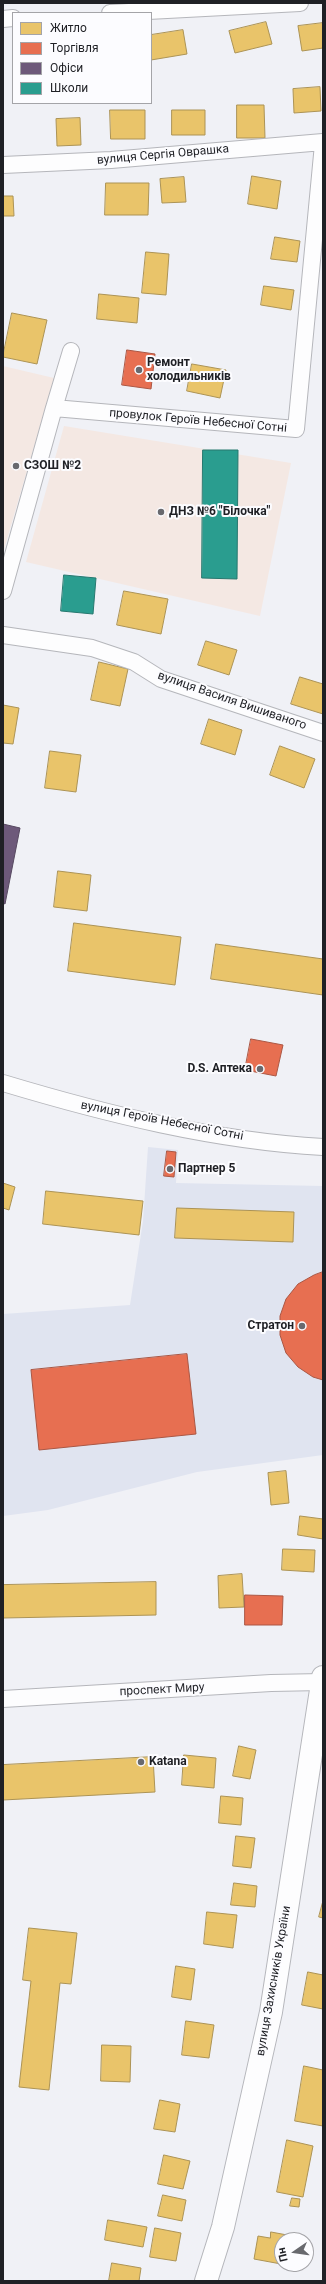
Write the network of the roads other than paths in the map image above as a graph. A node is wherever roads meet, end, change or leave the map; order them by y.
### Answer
1 (300, 3) edge
2 (129, 12) edge
3 (323, 143) edge
4 (3, 165) edge
5 (70, 351) dead end
6 (54, 408) junction
7 (3, 591) edge
8 (3, 635) edge
9 (323, 733) edge
10 (3, 1084) edge
11 (323, 1147) edge
12 (322, 1680) edge
13 (3, 1699) edge
14 (206, 2281) edge

1 - 2 street
3 - 4 street, вулиця Сергія Оврашка
3 - 6 street, провулок Героїв Небесної Сотні
5 - 6 street
6 - 7 street
8 - 9 street, вулиця Василя Вишиваного
10 - 11 street, вулиця Героїв Небесної Сотні
12 - 13 street, проспект Миру
12 - 14 main road, вулиця Захисників України

